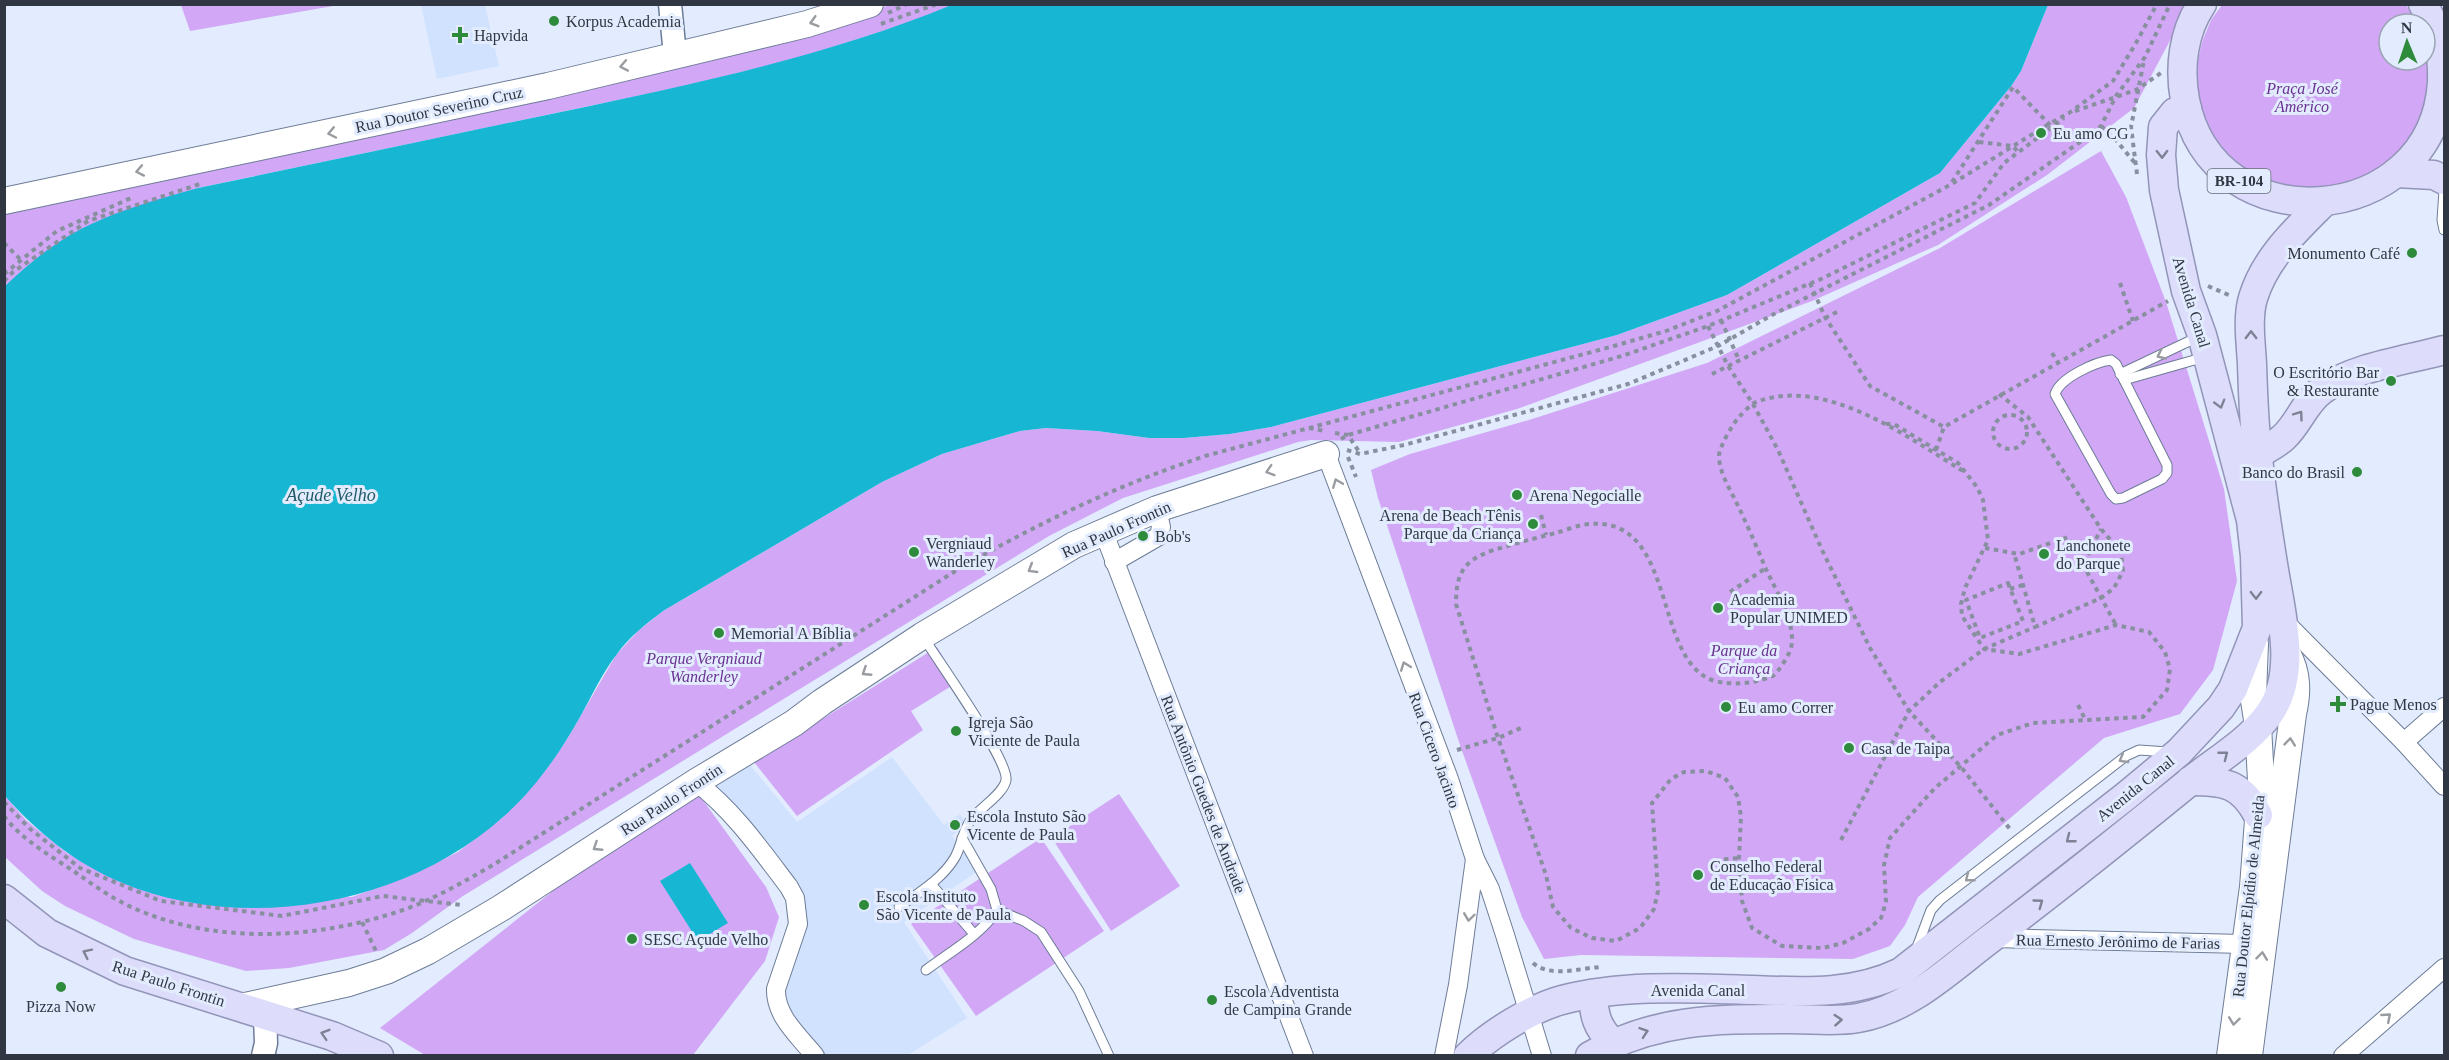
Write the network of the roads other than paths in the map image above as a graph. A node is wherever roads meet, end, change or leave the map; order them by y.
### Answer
1 (670, 4) edge
2 (870, 4) edge
3 (2202, 4) edge
4 (2437, 35) edge
5 (675, 55) junction
6 (2444, 67) edge
7 (2187, 109) junction
8 (2396, 173) junction
9 (2445, 180) edge
10 (2445, 190) edge
11 (4, 201) edge
12 (2324, 202) junction
13 (2445, 230) edge
14 (2205, 346) junction
15 (2445, 350) edge
16 (2122, 377) junction
17 (1334, 451) joint
18 (2258, 455) junction
19 (1157, 509) junction
20 (1104, 533) junction
21 (1114, 562) junction
22 (2257, 628) junction
23 (922, 636) junction
24 (2284, 636) junction
25 (2445, 707) edge
26 (2258, 726) junction
27 (2404, 742) junction
28 (2179, 752) junction
29 (2190, 781) junction
30 (696, 782) junction
31 (2445, 786) edge
32 (2258, 815) junction
33 (962, 838) junction
34 (1475, 859) junction
35 (931, 884) junction
36 (4, 899) edge
37 (899, 907) dead end
38 (997, 910) junction
39 (974, 934) junction
40 (1991, 938) junction
41 (2244, 944) junction
42 (1912, 963) junction
43 (2445, 968) edge
44 (926, 970) dead end
45 (1593, 994) junction
46 (253, 1011) junction
47 (1530, 1014) junction
48 (1601, 1049) edge
49 (263, 1056) edge
50 (379, 1056) edge
51 (815, 1056) edge
52 (1108, 1056) edge
53 (1304, 1056) edge
54 (1444, 1056) edge
55 (1468, 1056) edge
56 (1542, 1056) edge
57 (2230, 1056) edge
58 (2249, 1056) edge
59 (2343, 1056) edge

1 - 5 street
2 -> 5 main road, Rua Doutor Severino Cruz
3 - 7 main road, BR-104
4 - 6 main road, BR-104
5 -> 11 main road, Rua Doutor Severino Cruz
6 - 8 main road, BR-104
7 - 12 main road, BR-104
7 -> 14 main road, Avenida Canal
8 - 9 main road
8 - 12 main road, BR-104
10 - 13 lane
18 -> 12 main road, Avenida Canal
14 -> 16 lane
14 - 16 lane
14 -> 22 main road, Avenida Canal
18 -> 15 main road
16 - 16 lane
17 -> 19 main road, Rua Paulo Frontin
34 -> 17 street, Rua Cicero Jacinto
18 - 24 main road, Avenida Canal
19 - 20 main road, Rua Paulo Frontin
19 - 21 street
20 - 21 street, Rua Antônio Guedes de Andrade
20 -> 23 main road, Rua Paulo Frontin
21 - 53 street, Rua Antônio Guedes de Andrade
22 - 26 main road, Rua Doutor Elpídio de Almeida
22 - 28 main road, Avenida Canal
23 -> 30 main road, Rua Paulo Frontin
23 - 33 lane
24 - 26 main road, Avenida Canal
24 - 27 street
58 -> 24 main road, Rua Doutor Elpídio de Almeida
25 - 27 street
29 -> 26 main road, Avenida Canal
26 - 32 main road, Rua Doutor Elpídio de Almeida
27 - 31 street
28 -> 42 main road, Avenida Canal
28 -> 42 lane
29 - 32 main road
40 -> 29 main road, Avenida Canal
30 -> 46 main road, Rua Paulo Frontin
30 - 51 street
32 - 41 main road, Rua Doutor Elpídio de Almeida
33 - 35 lane
33 - 38 lane
34 - 47 street
34 -> 54 street, Rua Cicero Jacinto
35 - 37 lane
35 - 39 lane
46 -> 36 main road, Rua Paulo Frontin
38 - 39 lane
38 - 52 lane
39 - 44 lane
40 - 41 street, Rua Ernesto Jerônimo de Farias
48 -> 40 main road, Avenida Canal
41 -> 57 main road, Rua Doutor Elpídio de Almeida
42 - 45 main road, Avenida Canal
59 -> 43 street
45 - 47 main road, Avenida Canal
45 - 48 main road
46 - 49 street
50 -> 46 main road
47 - 55 main road, Avenida Canal
47 - 56 street

